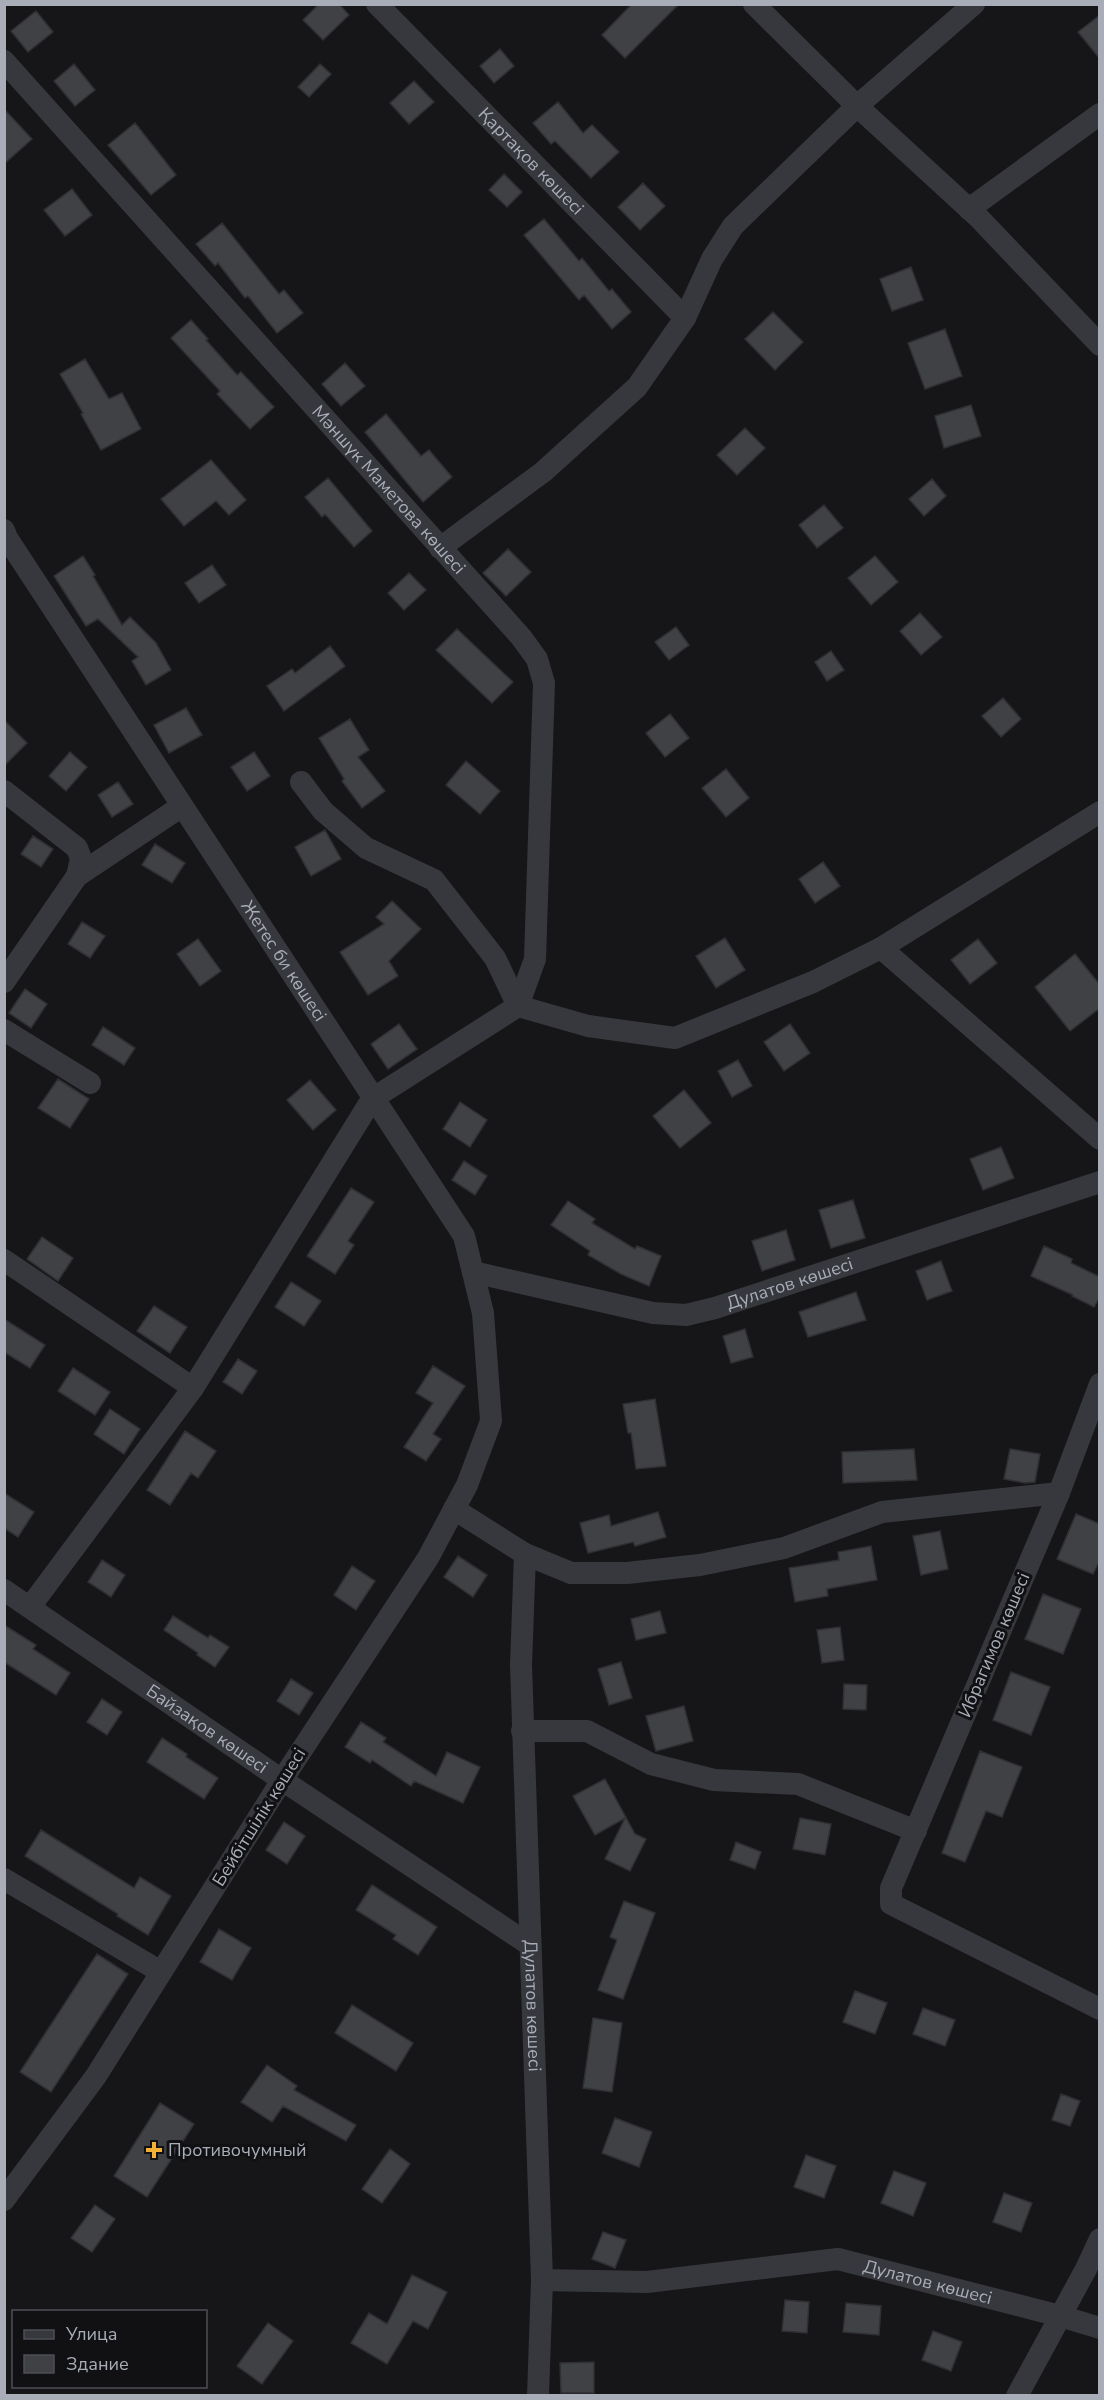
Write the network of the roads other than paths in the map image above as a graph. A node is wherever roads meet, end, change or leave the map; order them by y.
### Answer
1 (377, 4) edge
2 (754, 4) edge
3 (974, 4) edge
4 (4, 62) edge
5 (857, 105) junction
6 (1100, 114) edge
7 (969, 208) junction
8 (685, 318) junction
9 (1100, 345) edge
10 (4, 530) edge
11 (440, 548) junction
12 (301, 782) dead end
13 (4, 791) edge
14 (182, 806) junction
15 (1100, 812) edge
16 (77, 876) junction
17 (881, 948) junction
18 (4, 982) edge
19 (518, 1006) junction
20 (4, 1030) edge
21 (90, 1083) dead end
22 (372, 1099) junction
23 (1100, 1139) edge
24 (1100, 1182) edge
25 (4, 1260) edge
26 (473, 1272) junction
27 (1100, 1384) edge
28 (193, 1388) junction
29 (491, 1421) joint
30 (1059, 1493) junction
31 (454, 1509) junction
32 (525, 1554) junction
33 (4, 1590) edge
34 (30, 1607) junction
35 (522, 1731) junction
36 (282, 1780) junction
37 (916, 1831) junction
38 (4, 1879) edge
39 (530, 1945) junction
40 (161, 1972) junction
41 (1100, 2009) edge
42 (4, 2200) edge
43 (1100, 2239) edge
44 (542, 2280) junction
45 (1060, 2316) junction
46 (1100, 2328) edge
47 (538, 2396) edge
48 (1017, 2396) edge

1 - 8 street, Қартақов көшесі
2 - 5 street
3 - 5 street
4 - 11 street, Мәншүк Маметова көшесі
5 - 7 street
5 - 8 street
6 - 7 street
7 - 9 street
8 - 11 street
10 - 14 street, Жетес би көшесі
11 - 19 street, Мәншүк Маметова көшесі
12 - 19 street
13 - 16 street
14 - 16 street
14 - 22 street, Жетес би көшесі
15 - 17 street
16 - 18 street
17 - 19 street
17 - 23 street
19 - 22 street
20 - 21 street
22 - 26 street, Жетес би көшесі
22 - 28 street
24 - 26 street, Дулатов көшесі
25 - 28 street
26 - 29 street, Жетес би көшесі
27 - 30 street, Ибрагимов көшесі
28 - 34 street
29 - 31 street, Бейбітшілік көшесі
30 - 32 street
30 - 37 street, Ибрагимов көшесі
31 - 32 street
31 - 36 street, Бейбітшілік көшесі
32 - 35 street, Дулатов көшесі
33 - 34 street, Байзақов көшесі
34 - 36 street, Байзақов көшесі
35 - 37 street
35 - 39 street, Дулатов көшесі
36 - 39 street, Байзақов көшесі
36 - 40 street, Бейбітшілік көшесі
37 - 41 street, Ибрагимов көшесі
38 - 40 street
39 - 44 street, Дулатов көшесі
40 - 42 street, Бейбітшілік көшесі
43 - 45 street
44 - 45 street, Дулатов көшесі
44 - 47 street, Дулатов көшесі
45 - 46 street, Дулатов көшесі
45 - 48 street

